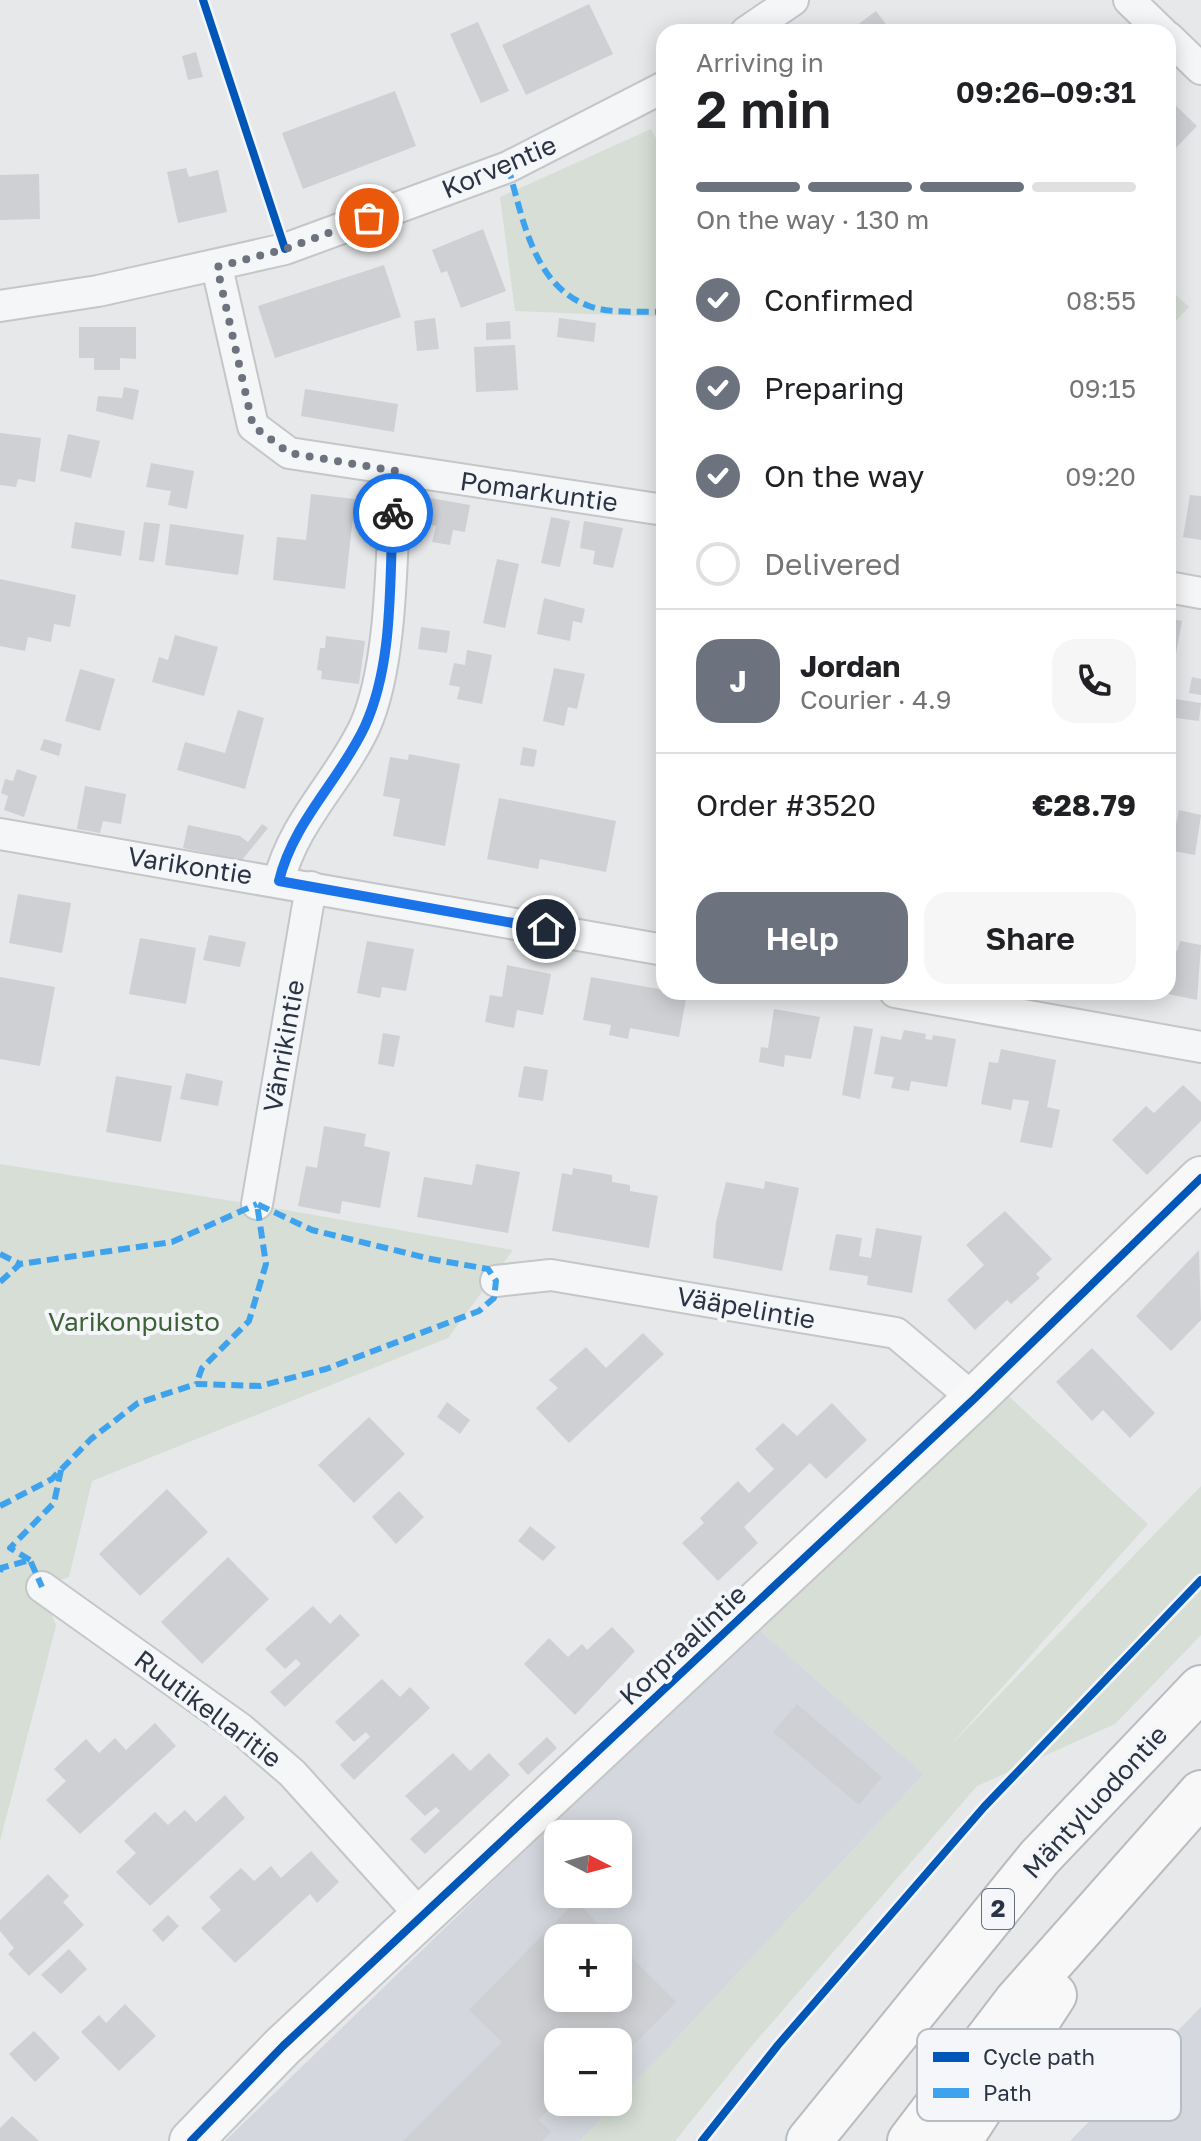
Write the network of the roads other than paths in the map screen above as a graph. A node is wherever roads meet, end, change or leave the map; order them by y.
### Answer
1 (793, 0) edge
2 (1129, 0) edge
3 (758, 24) edge
4 (1154, 24) edge
5 (1176, 45) edge
6 (1201, 69) edge
7 (656, 91) edge
8 (217, 267) junction
9 (0, 306) edge
10 (396, 471) junction
11 (656, 509) edge
12 (1176, 588) edge
13 (1201, 593) edge
14 (0, 834) edge
15 (279, 881) junction
16 (311, 887) junction
17 (656, 949) edge
18 (940, 1000) edge
19 (1201, 1047) edge
20 (1201, 1178) edge
21 (257, 1204) dead end
22 (496, 1281) dead end
23 (974, 1399) junction
24 (42, 1587) dead end
25 (1201, 1688) edge
26 (1201, 1793) edge
27 (423, 1918) junction
28 (1070, 1939) junction
29 (999, 2029) edge
30 (1032, 2029) edge
31 (926, 2121) edge
32 (972, 2121) edge
33 (191, 2141) edge
34 (809, 2141) edge
35 (910, 2141) edge
36 (959, 2141) edge

1 - 3 street
2 - 4 street
5 - 6 street
7 - 8 street, Korventie
8 - 9 street, Korventie
8 - 10 street, Pomarkuntie
10 - 11 street, Pomarkuntie
10 - 15 street
12 - 13 street
14 - 15 street, Varikontie
15 - 16 street, Varikontie
16 - 17 street, Varikontie
16 - 21 street, Vänrikintie
18 - 19 street
20 - 23 street, Korpraalintie
22 - 23 street, Vääpelintie
23 - 27 street, Korpraalintie
24 - 27 street, Ruutikellaritie
25 - 34 highway, Mäntyluodontie / 2
26 - 28 highway
27 - 33 street, Korpraalintie
28 - 29 highway
28 - 30 highway
31 - 35 highway
32 - 36 highway

